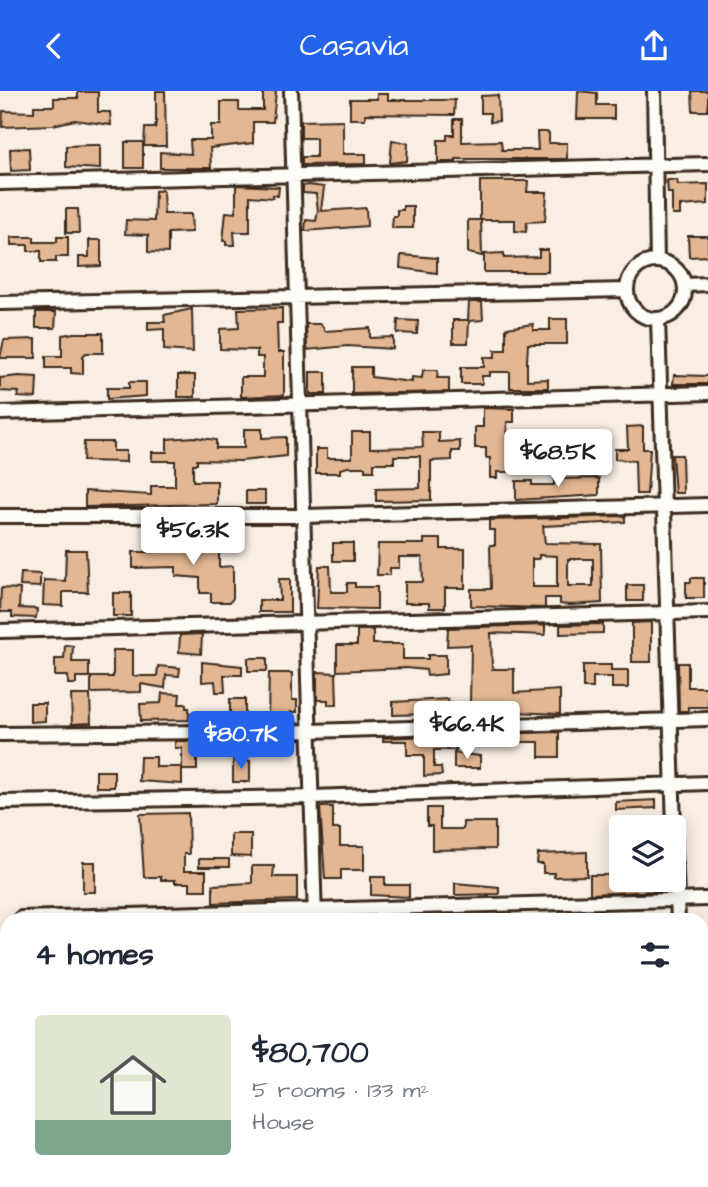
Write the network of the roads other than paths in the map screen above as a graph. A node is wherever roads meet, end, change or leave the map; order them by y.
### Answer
1 (291, 91) edge
2 (654, 91) edge
3 (708, 164) edge
4 (655, 166) junction
5 (294, 175) junction
6 (0, 183) edge
7 (657, 261) junction
8 (708, 284) edge
9 (685, 285) junction
10 (627, 290) junction
11 (297, 295) junction
12 (0, 303) edge
13 (658, 319) junction
14 (708, 393) edge
15 (660, 395) junction
16 (300, 404) junction
17 (0, 413) edge
18 (708, 505) edge
19 (663, 506) junction
20 (0, 516) edge
21 (304, 516) junction
22 (708, 612) edge
23 (667, 613) junction
24 (307, 623) junction
25 (0, 631) edge
26 (708, 719) edge
27 (670, 720) junction
28 (310, 731) junction
29 (0, 734) edge
30 (672, 783) junction
31 (708, 783) edge
32 (312, 796) junction
33 (0, 802) edge
34 (673, 815) edge
35 (676, 892) edge
36 (708, 899) edge
37 (676, 900) junction
38 (315, 913) edge
39 (383, 913) edge
40 (677, 913) edge

1 - 5 street
2 - 4 street
3 - 4 street
4 - 5 street
4 - 7 street
5 - 6 street
5 - 11 street
7 - 9 street
7 - 10 street
8 - 9 street
9 - 13 street
10 - 11 street
10 - 13 street
11 - 12 street
11 - 16 street
13 - 15 street
14 - 15 street
15 - 16 street
15 - 19 street
16 - 17 street
16 - 21 street
18 - 19 street
19 - 21 street
19 - 23 street
20 - 21 street
21 - 24 street
22 - 23 street
23 - 24 street
23 - 27 street
24 - 25 street
24 - 28 street
26 - 27 street
27 - 28 street
27 - 30 street
28 - 29 street
28 - 32 street
30 - 31 street
30 - 32 street
30 - 34 street
32 - 33 street
32 - 38 street
35 - 37 street
36 - 37 street
37 - 39 street
37 - 40 street

